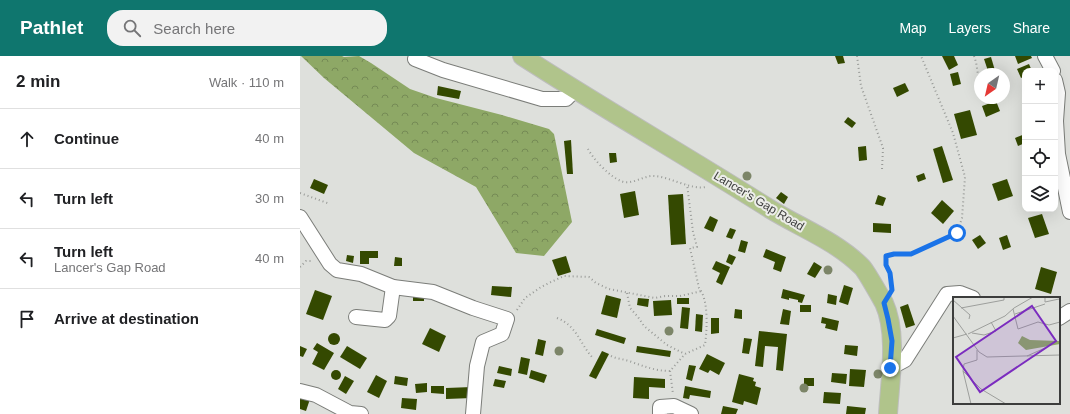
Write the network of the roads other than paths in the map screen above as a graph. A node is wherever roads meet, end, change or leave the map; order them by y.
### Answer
1 (522, 56) edge
2 (1045, 56) edge
3 (415, 59) dead end
4 (1051, 68) edge
5 (575, 90) junction
6 (1057, 104) edge
7 (1070, 212) edge
8 (300, 217) edge
9 (393, 287) junction
10 (970, 297) edge
11 (1070, 311) edge
12 (356, 317) dead end
13 (1060, 317) edge
14 (890, 368) junction
15 (300, 391) edge
16 (660, 411) edge
17 (361, 414) edge
18 (473, 414) edge
19 (690, 414) edge
20 (888, 414) edge

1 - 5 main road, Lancer's Gap Road
2 - 4 street
3 - 5 street
5 - 14 main road, Lancer's Gap Road
6 - 7 street
8 - 9 street
9 - 12 street
9 - 18 street
10 - 14 street
11 - 13 street
14 - 20 main road, Lancer's Gap Road
15 - 17 street
16 - 19 street

